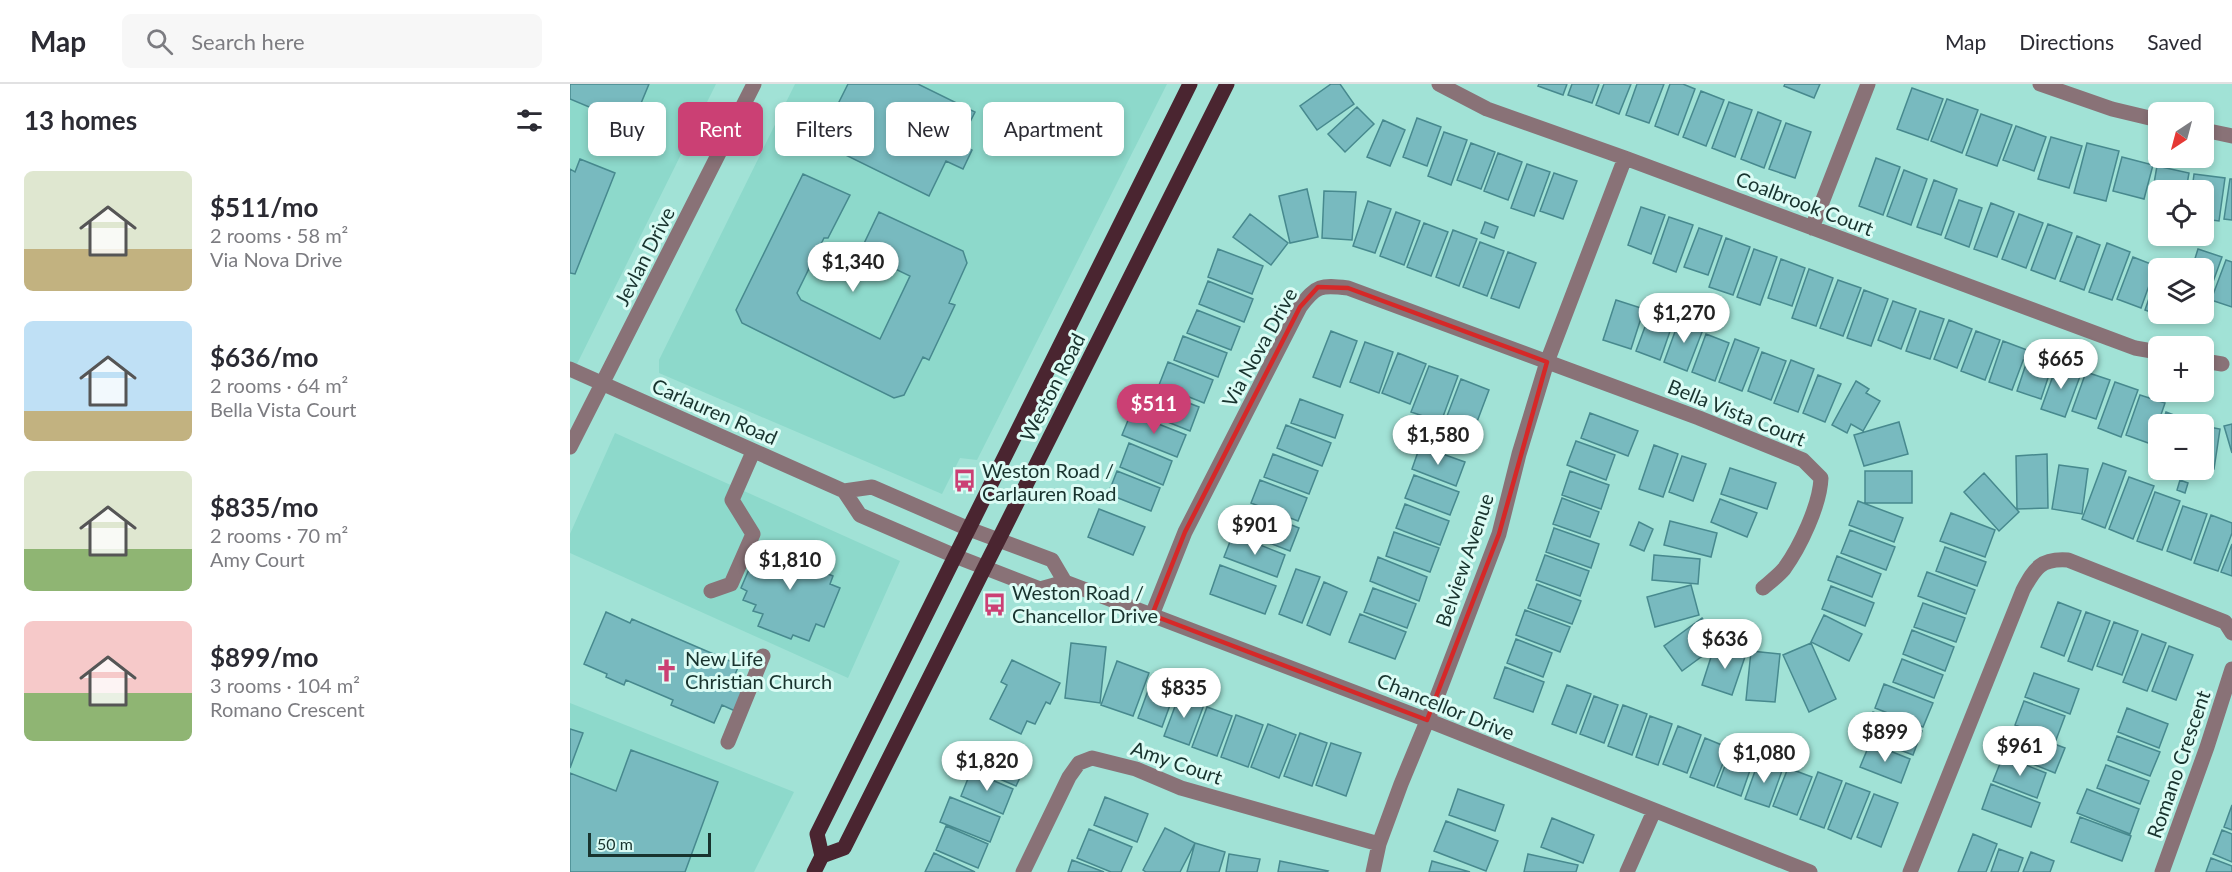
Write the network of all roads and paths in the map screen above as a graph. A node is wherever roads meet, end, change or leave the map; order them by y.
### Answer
1 (754, 84) edge
2 (1190, 84) edge
3 (1227, 84) edge
4 (1439, 84) edge
5 (1868, 84) edge
6 (2040, 84) edge
7 (2074, 89) edge
8 (2148, 118) edge
9 (2214, 132) edge
10 (2232, 136) edge
11 (1625, 158) junction
12 (1812, 228) junction
13 (2148, 350) edge
14 (1547, 362) junction
15 (2214, 363) edge
16 (2222, 364) dead end
17 (570, 369) edge
18 (602, 383) junction
19 (570, 447) edge
20 (753, 452) junction
21 (844, 491) junction
22 (969, 529) junction
23 (999, 539) junction
24 (955, 556) junction
25 (985, 566) junction
26 (1065, 582) junction
27 (1763, 588) dead end
28 (711, 591) dead end
29 (1152, 615) junction
30 (2232, 633) edge
31 (763, 656) dead end
32 (2232, 669) edge
33 (1427, 720) junction
34 (728, 742) dead end
35 (1654, 811) junction
36 (1379, 844) junction
37 (822, 856) junction
38 (814, 872) edge
39 (1023, 872) edge
40 (1373, 872) edge
41 (1627, 872) edge
42 (1810, 872) edge
43 (1910, 872) edge
44 (2162, 872) edge

1 - 18 street, Jevlan Drive
2 - 22 main road, Weston Road
3 - 23 main road, Weston Road
4 - 11 street, Coalbrook Court
5 - 12 street
6 - 7 street
7 - 8 street
9 - 10 street
11 - 12 street, Coalbrook Court
11 - 14 street, Belview Avenue
12 - 13 street, Coalbrook Court
14 - 27 street, Bella Vista Court
14 - 29 street, Via Nova Drive
14 - 33 street, Belview Avenue
15 - 16 street
17 - 18 street, Carlauren Road
18 - 19 street, Jevlan Drive
18 - 20 street, Carlauren Road
20 - 21 street, Carlauren Road
20 - 28 street
21 - 22 street, Carlauren Road
21 - 24 street
22 - 23 street, Carlauren Road
22 - 24 main road, Weston Road
23 - 25 main road, Weston Road
23 - 26 street
24 - 25 street
24 - 37 main road, Weston Road
25 - 26 street
25 - 37 main road, Weston Road
26 - 29 street, Chancellor Drive
29 - 33 street, Chancellor Drive
30 - 43 street
31 - 34 street
32 - 44 street, Romano Crescent
33 - 35 street, Chancellor Drive
33 - 36 street, Belview Avenue
35 - 41 street
35 - 42 street, Chancellor Drive
36 - 39 street, Amy Court
36 - 40 street, Belview Avenue
37 - 38 main road, Weston Road

